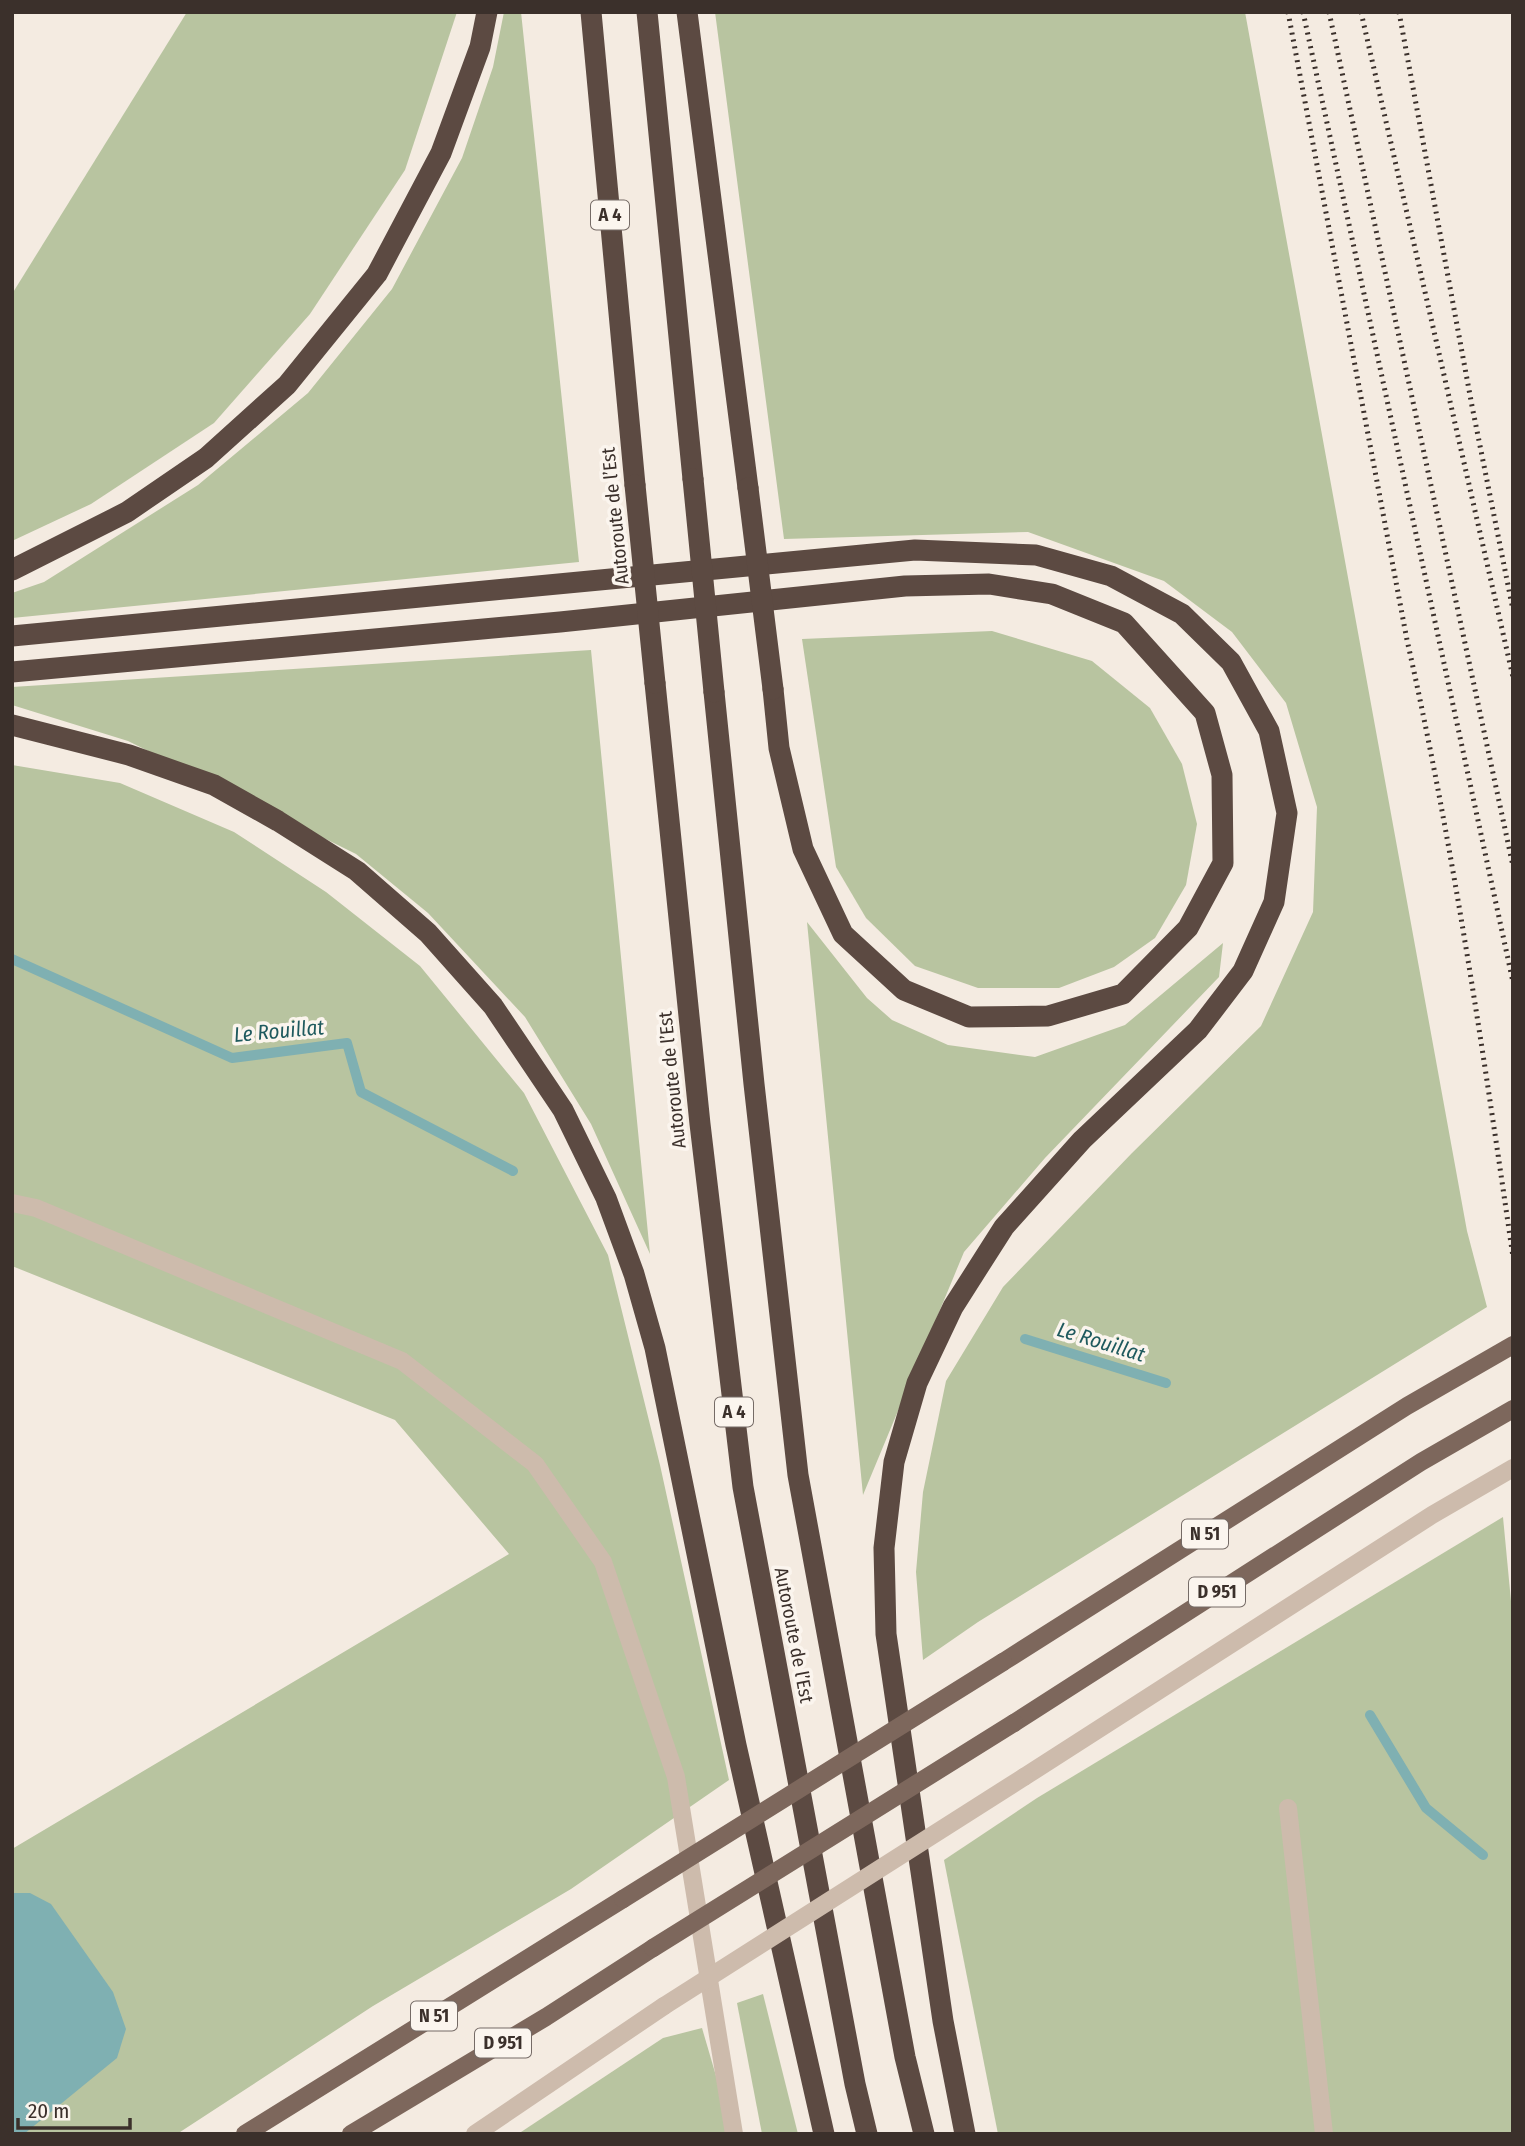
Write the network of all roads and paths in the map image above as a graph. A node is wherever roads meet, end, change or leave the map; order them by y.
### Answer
1 (487, 12) edge
2 (591, 12) edge
3 (647, 12) edge
4 (687, 12) edge
5 (12, 570) edge
6 (12, 636) edge
7 (12, 672) edge
8 (12, 725) edge
9 (12, 1203) edge
10 (1513, 1345) edge
11 (1513, 1409) edge
12 (1513, 1468) edge
13 (1288, 1808) dead end
14 (245, 2134) edge
15 (351, 2134) edge
16 (475, 2134) edge
17 (734, 2134) edge
18 (824, 2134) edge
19 (867, 2134) edge
20 (924, 2134) edge
21 (965, 2134) edge
22 (1324, 2134) edge

1 - 5 highway
2 - 19 highway, Autoroute de l’Est / A 4, bridge
3 - 20 highway, Autoroute de l’Est, bridge
4 - 7 highway, bridge
6 - 21 highway
8 - 18 highway
9 - 17 street
10 - 14 main road, N 51, bridge
11 - 15 main road, D 951, bridge
12 - 16 street, bridge
13 - 22 street

